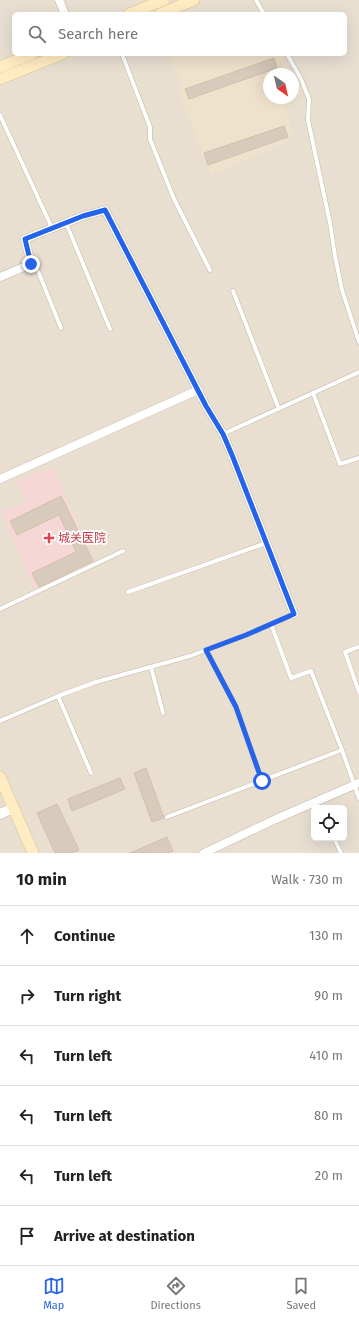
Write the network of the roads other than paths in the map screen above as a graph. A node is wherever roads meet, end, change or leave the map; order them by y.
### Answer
1 (59, 0) edge
2 (164, 0) edge
3 (194, 0) edge
4 (256, 0) edge
5 (64, 12) edge
6 (133, 12) edge
7 (165, 12) edge
8 (263, 12) edge
9 (27, 56) edge
10 (57, 56) edge
11 (123, 56) edge
12 (288, 56) edge
13 (0, 67) edge
14 (0, 79) edge
15 (0, 115) edge
16 (66, 223) junction
17 (52, 228) junction
18 (31, 264) junction
19 (210, 270) dead end
20 (0, 277) edge
21 (233, 291) dead end
22 (61, 328) dead end
23 (110, 330) dead end
24 (359, 342) edge
25 (359, 372) edge
26 (198, 390) junction
27 (313, 393) junction
28 (279, 408) junction
29 (223, 434) junction
30 (359, 458) edge
31 (0, 480) edge
32 (266, 543) junction
33 (123, 551) dead end
34 (128, 592) dead end
35 (0, 609) edge
36 (294, 614) joint
37 (271, 624) junction
38 (359, 647) edge
39 (206, 650) junction
40 (151, 667) junction
41 (359, 692) edge
42 (58, 696) junction
43 (163, 713) dead end
44 (0, 720) edge
45 (342, 750) junction
46 (91, 774) dead end
47 (0, 776) edge
48 (262, 781) junction
49 (356, 784) edge
50 (359, 798) edge
51 (318, 804) edge
52 (13, 808) junction
53 (0, 814) edge
54 (167, 817) dead end
55 (335, 841) edge
56 (33, 853) edge
57 (204, 853) edge
58 (341, 853) edge

1 - 5 street
2 - 6 main road
3 - 7 main road
4 - 8 lane
9 - 13 main road
10 - 14 main road
11 - 19 lane
12 - 24 lane
15 - 17 lane
16 - 17 street
16 - 23 lane
16 - 26 street
17 - 18 street
18 - 20 street
18 - 22 lane
21 - 28 lane
25 - 27 lane
26 - 29 street
26 - 31 street
27 - 28 lane
27 - 30 lane
28 - 29 lane
29 - 32 street
32 - 34 lane
32 - 36 street
33 - 35 lane
36 - 37 lane
37 - 39 lane
37 - 45 lane
38 - 41 lane
39 - 40 lane
39 - 48 lane
40 - 42 lane
40 - 43 lane
42 - 44 lane
42 - 46 lane
45 - 48 lane
45 - 49 lane
47 - 52 main road
48 - 54 lane
49 - 50 lane
49 - 51 street
51 - 57 street
52 - 53 street
52 - 56 main road
55 - 58 lane

